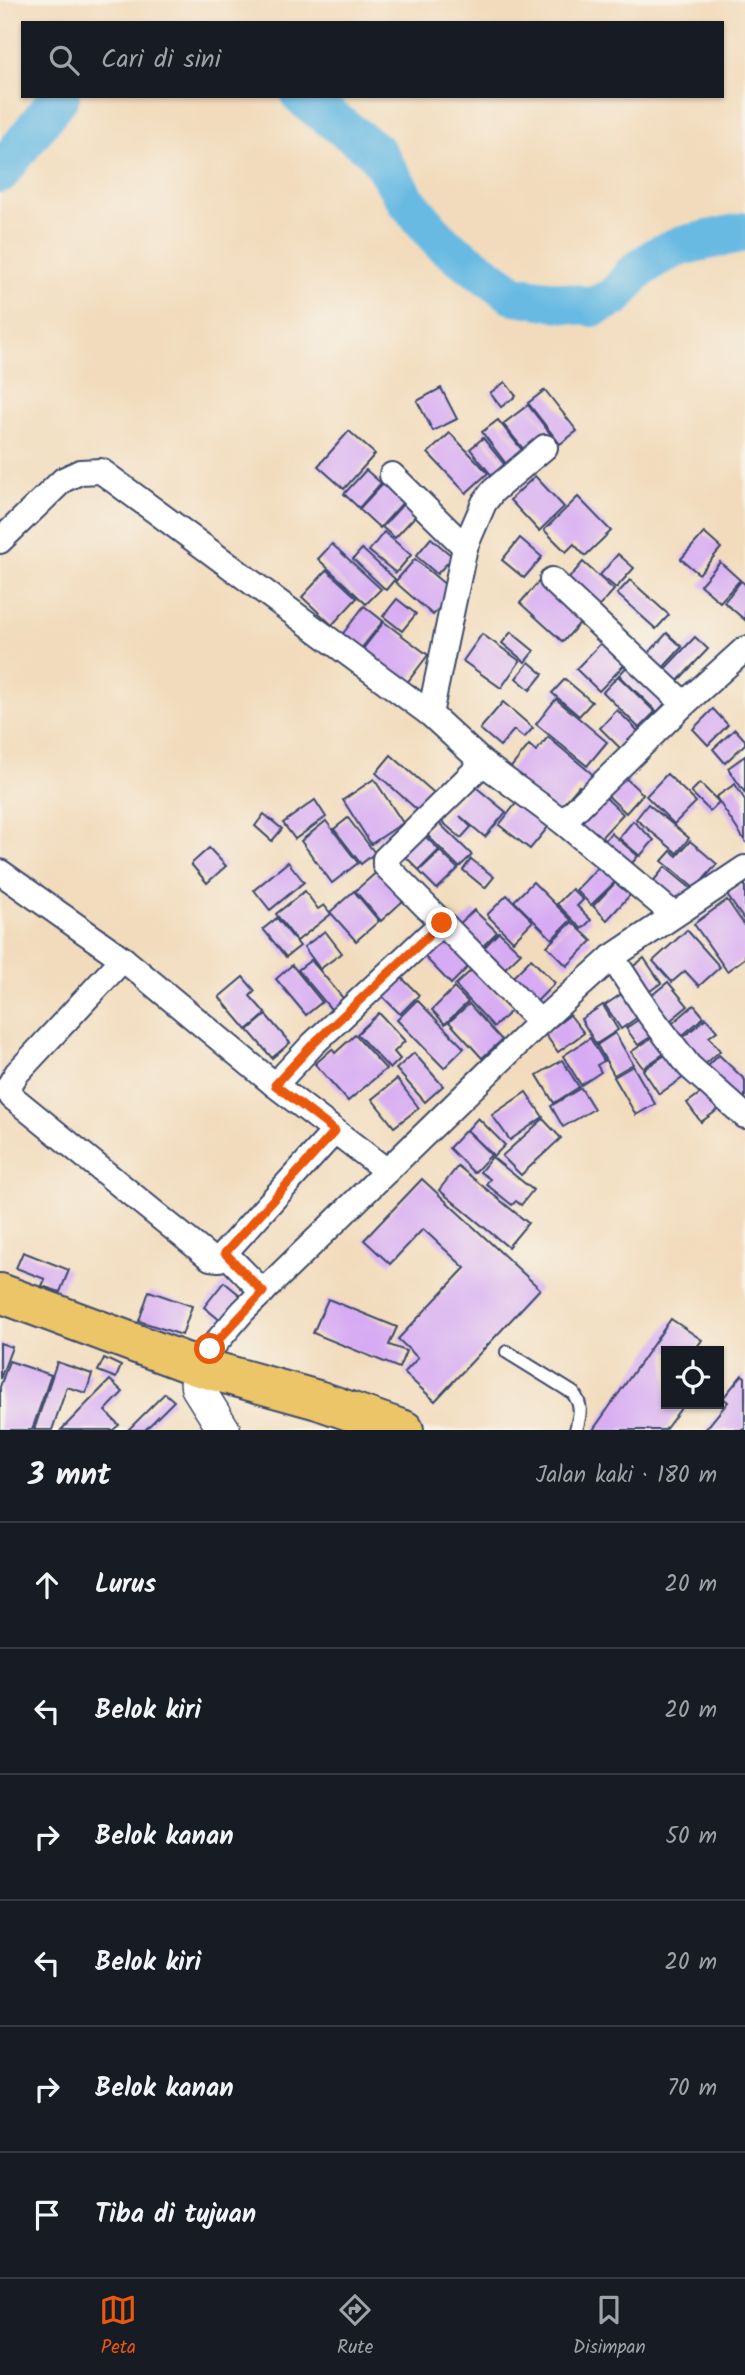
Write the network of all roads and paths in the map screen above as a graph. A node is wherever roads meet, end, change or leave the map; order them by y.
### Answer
1 (545, 447) dead end
2 (391, 475) dead end
3 (0, 541) edge
4 (465, 547) junction
5 (552, 580) dead end
6 (745, 649) edge
7 (684, 704) junction
8 (430, 714) junction
9 (483, 763) junction
10 (563, 822) junction
11 (745, 868) edge
12 (0, 872) edge
13 (674, 915) junction
14 (442, 923) junction
15 (612, 957) junction
16 (123, 959) junction
17 (540, 1022) junction
18 (275, 1085) junction
19 (745, 1116) edge
20 (335, 1131) junction
21 (387, 1171) junction
22 (225, 1253) junction
23 (263, 1292) junction
24 (0, 1293) edge
25 (507, 1352) dead end
26 (196, 1366) junction
27 (224, 1430) edge
28 (404, 1430) edge
29 (576, 1430) edge

1 - 4 street
2 - 4 street
3 - 8 street
4 - 8 street
5 - 7 street
6 - 7 street
7 - 10 street
8 - 9 street
9 - 10 street
9 - 14 street
10 - 13 street
11 - 13 street
12 - 16 street
13 - 15 street
14 - 17 street
14 - 18 street
15 - 17 street
15 - 19 street
16 - 18 street
16 - 22 street
17 - 21 street
18 - 20 street
20 - 21 street
20 - 22 street
21 - 23 street
22 - 23 street
23 - 26 street
24 - 26 highway
25 - 29 lane
26 - 27 street
26 - 28 highway

